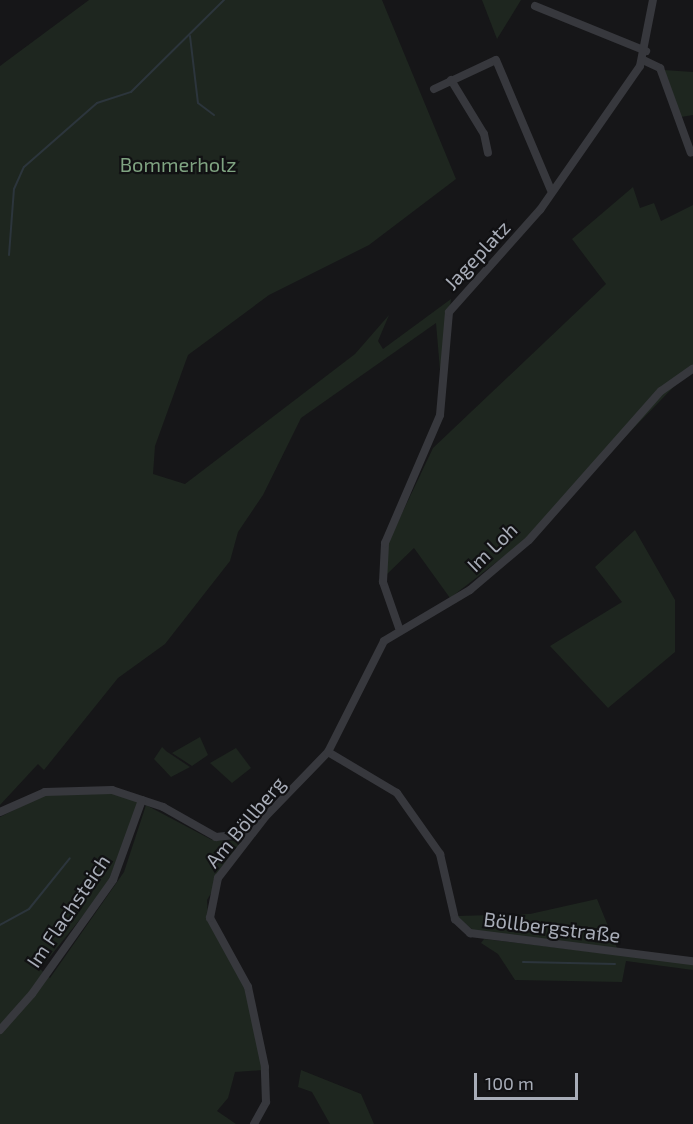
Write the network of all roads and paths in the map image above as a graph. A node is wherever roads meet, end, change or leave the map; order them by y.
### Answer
1 (653, 0) edge
2 (535, 6) dead end
3 (645, 56) junction
4 (451, 80) junction
5 (434, 89) dead end
6 (488, 153) dead end
7 (691, 153) dead end
8 (551, 190) junction
9 (693, 369) edge
10 (399, 628) junction
11 (328, 752) junction
12 (142, 800) junction
13 (0, 812) edge
14 (252, 833) junction
15 (693, 961) edge
16 (0, 1030) edge
17 (254, 1124) edge

1 - 3 street, Jageplatz
2 - 3 street
3 - 7 street
3 - 8 street, Jageplatz
4 - 5 street
4 - 6 street
4 - 8 street
8 - 10 street, Jageplatz
9 - 10 street, Im Loh
10 - 11 street, Im Loh
11 - 14 street, Am Böllberg
11 - 15 street, Böllbergstraße
12 - 13 street
12 - 14 street
12 - 16 street, Im Flachsteich
14 - 17 street, Am Böllberg

